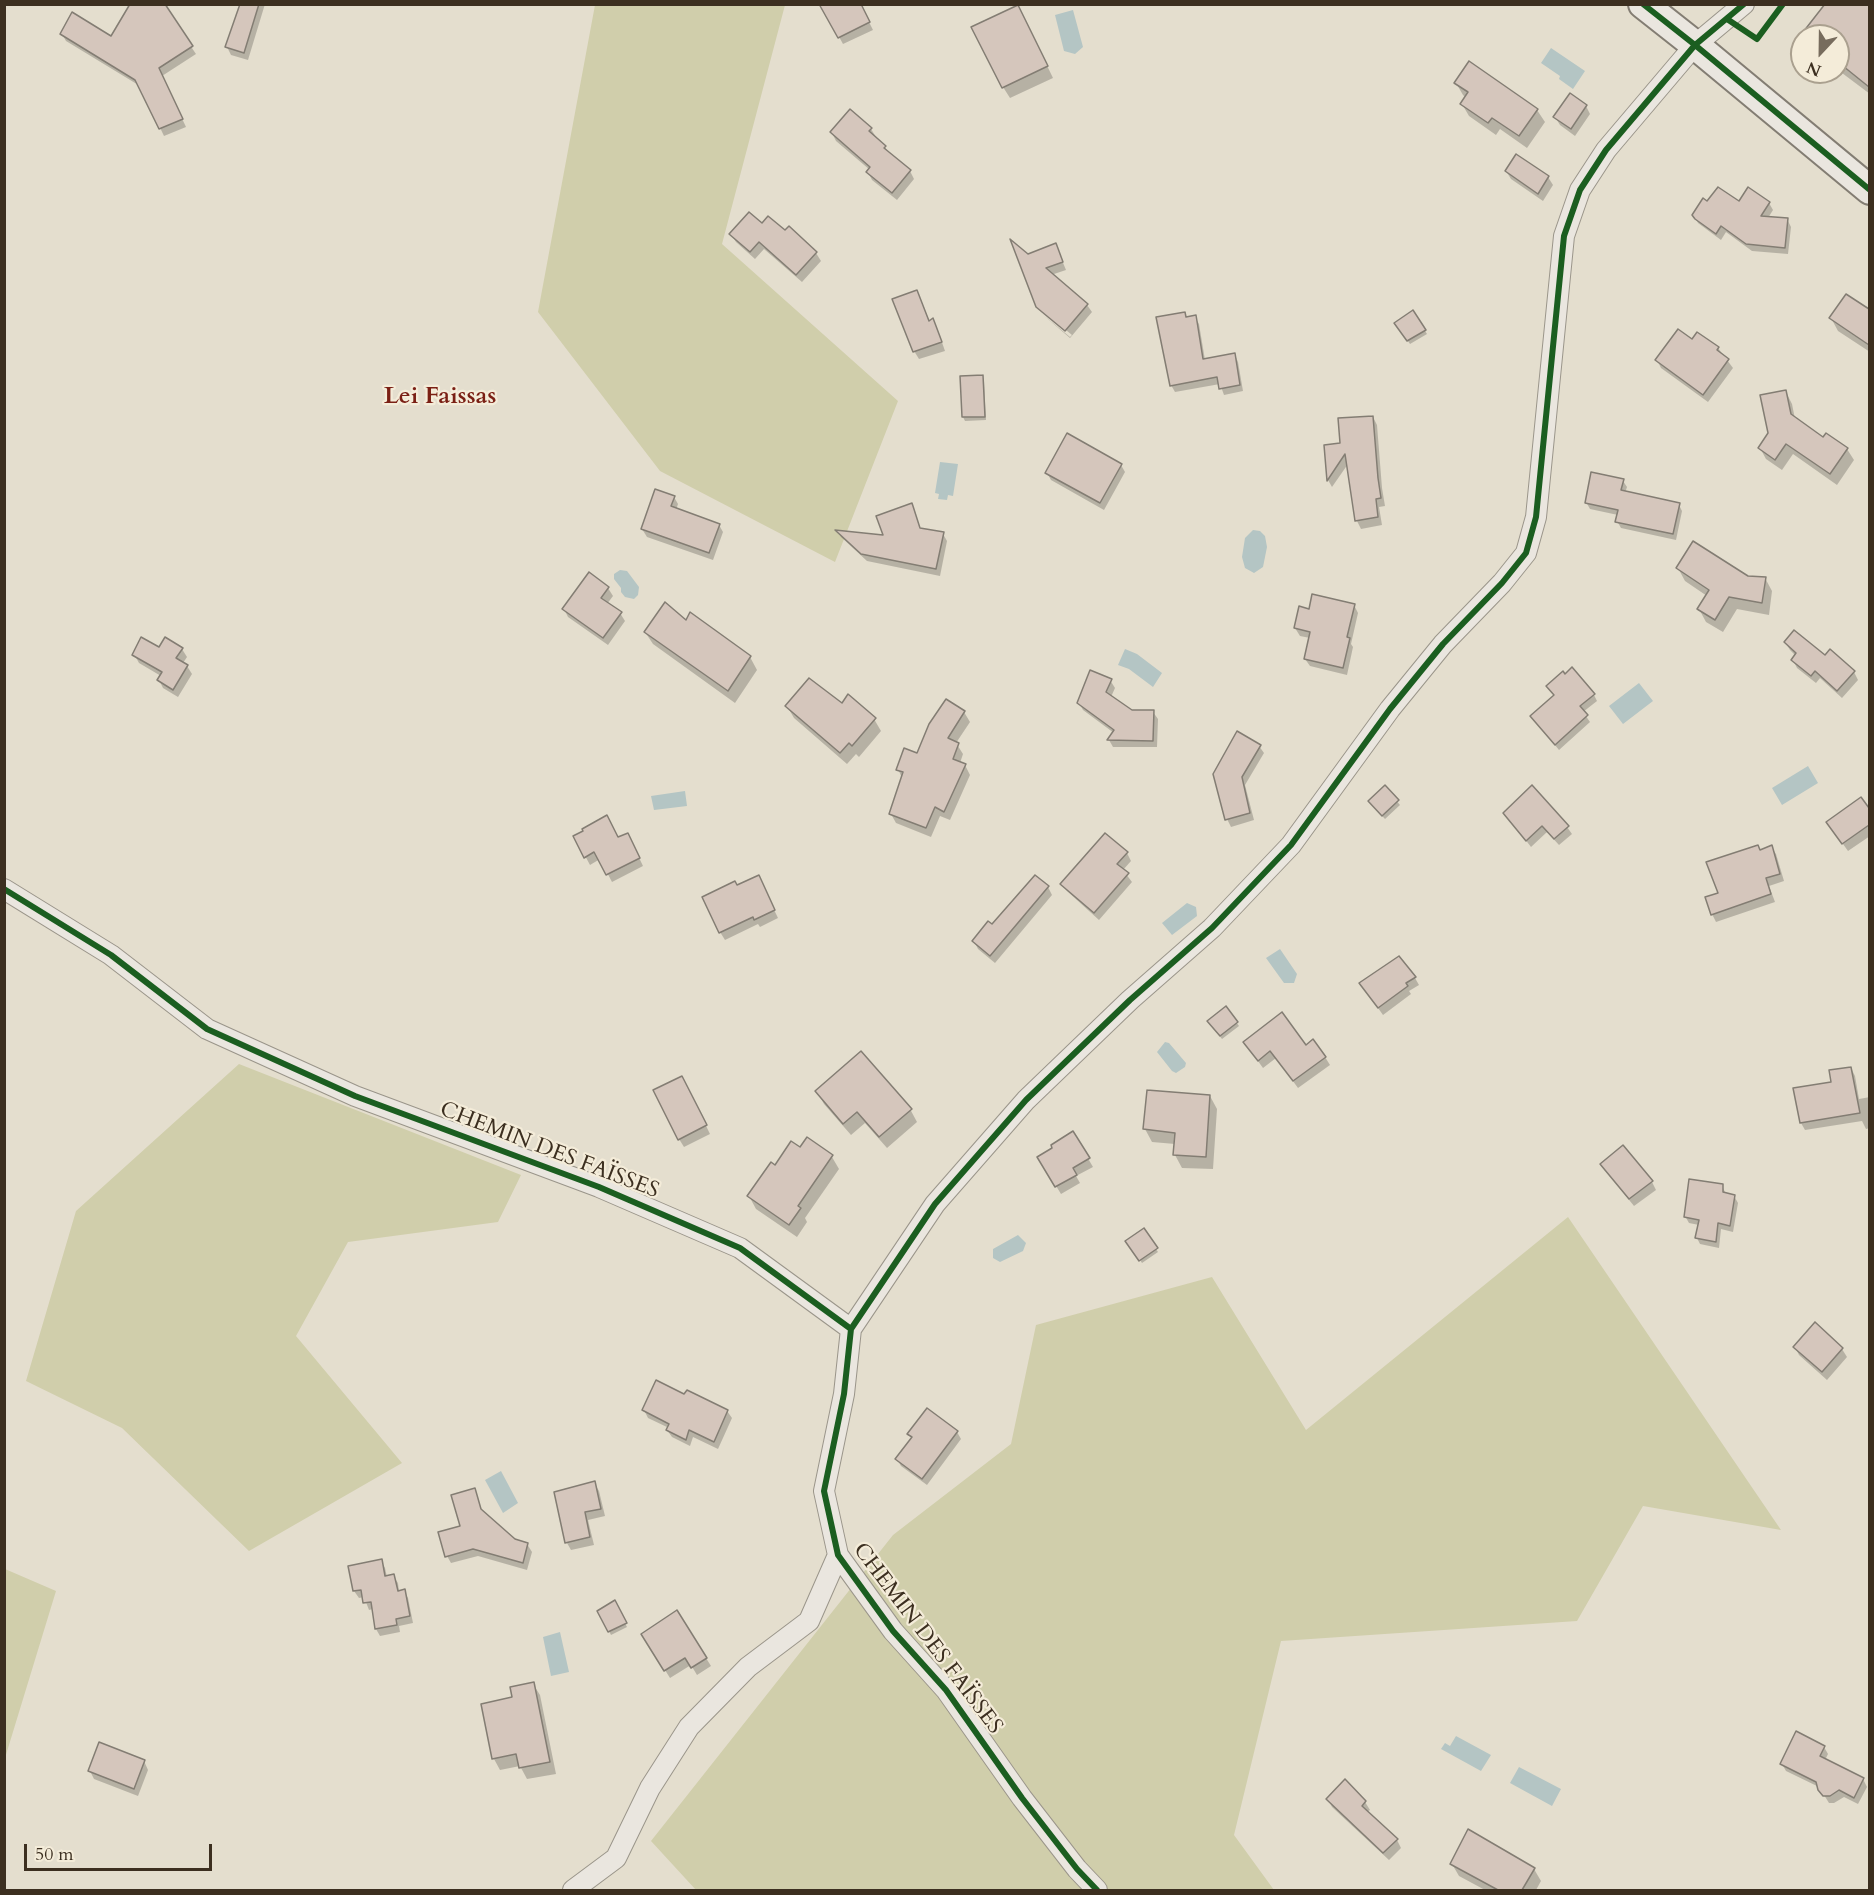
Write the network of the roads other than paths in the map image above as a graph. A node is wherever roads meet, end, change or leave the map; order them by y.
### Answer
1 (1744, 4) edge
2 (1644, 5) edge
3 (1695, 45) junction
4 (1869, 190) edge
5 (4, 889) edge
6 (851, 1329) junction
7 (838, 1555) junction
8 (573, 1890) edge
9 (1097, 1890) edge

1 - 3 street
2 - 3 street
3 - 4 street
3 - 6 street
5 - 6 street, CHEMIN DES FAÏSSES
6 - 7 street, CHEMIN DES FAÏSSES
7 - 8 street
7 - 9 street, CHEMIN DES FAÏSSES

